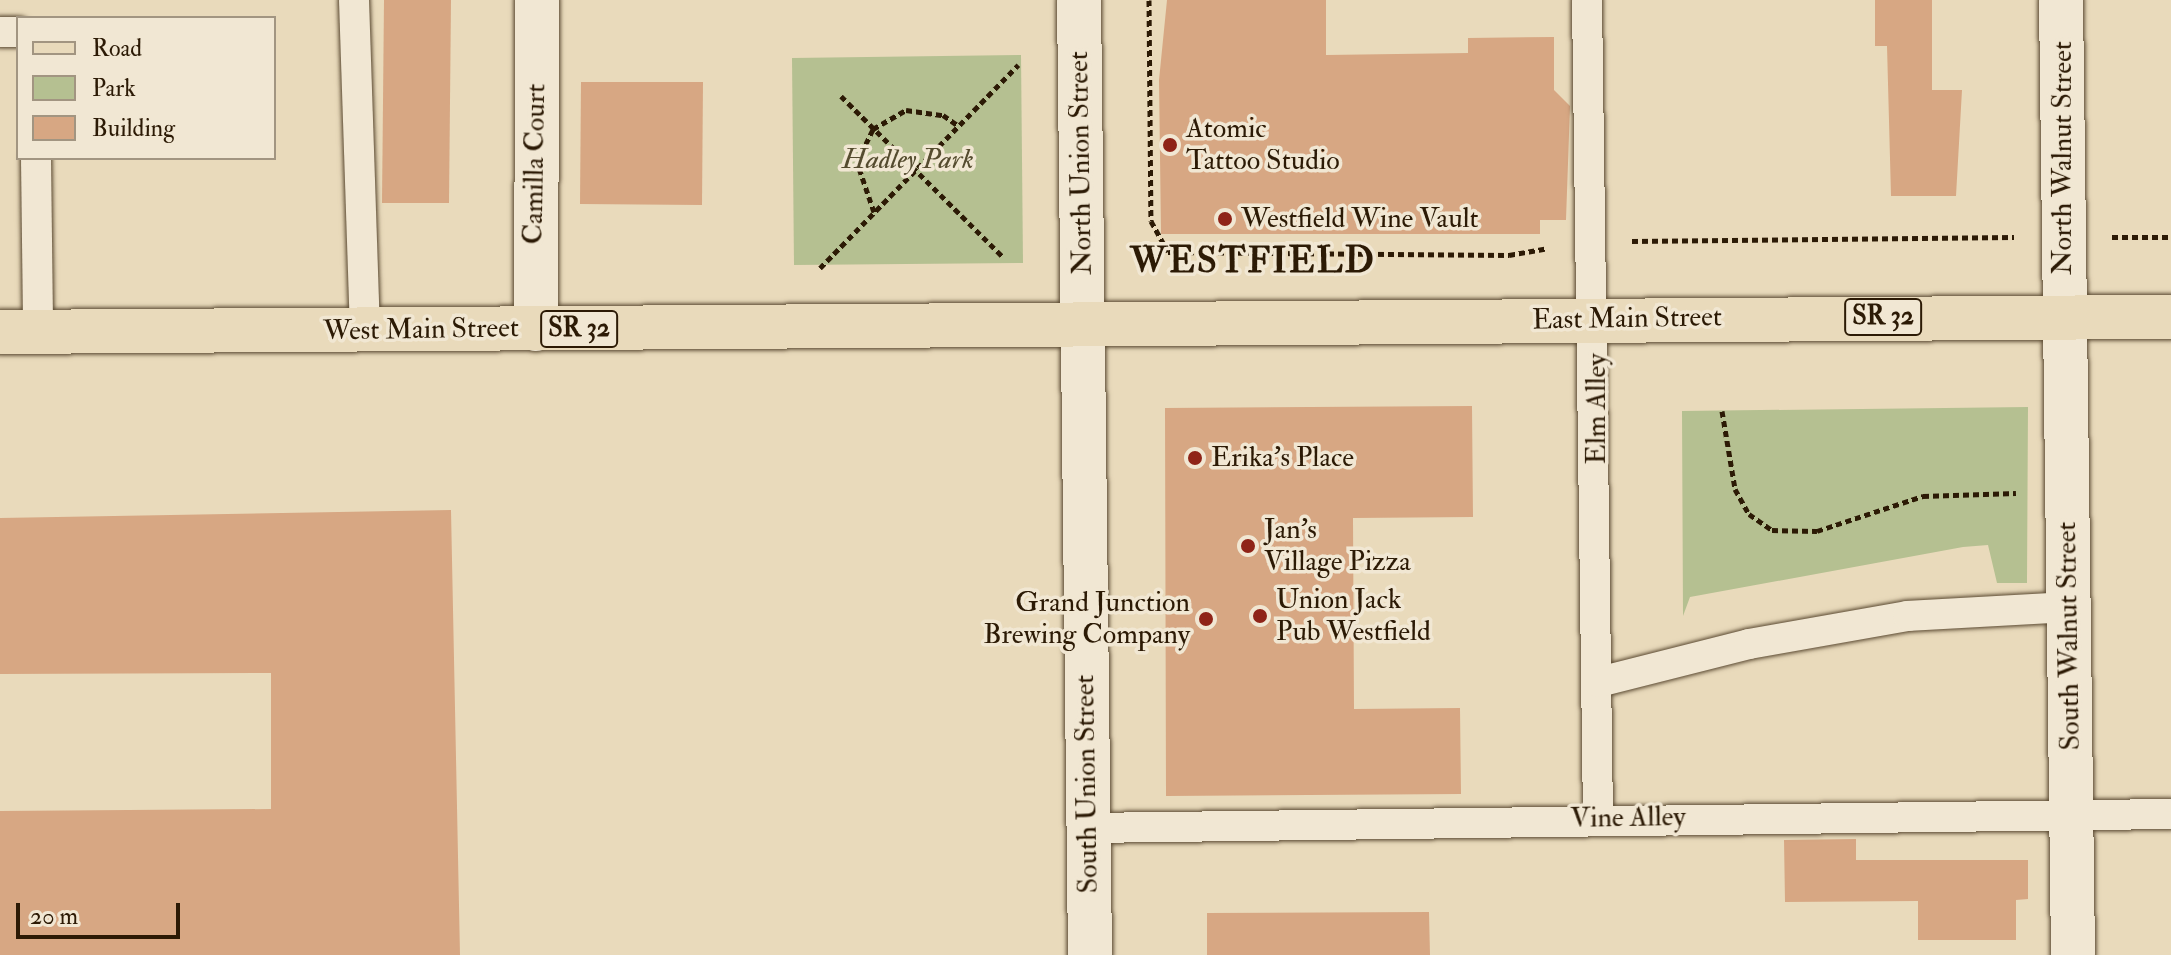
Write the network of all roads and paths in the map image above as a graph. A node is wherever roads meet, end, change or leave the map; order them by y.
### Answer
1 (354, 0) edge
2 (537, 0) edge
3 (1079, 0) edge
4 (1149, 0) edge
5 (1587, 0) edge
6 (2061, 0) edge
7 (1018, 65) dead end
8 (841, 96) dead end
9 (959, 126) junction
10 (873, 129) junction
11 (36, 160) edge
12 (915, 171) junction
13 (874, 212) junction
14 (2063, 237) junction
15 (2171, 237) edge
16 (1594, 242) junction
17 (1003, 257) dead end
18 (820, 268) dead end
19 (2064, 316) junction
20 (2171, 317) edge
21 (1596, 318) junction
22 (1082, 325) junction
23 (536, 329) junction
24 (365, 331) junction
25 (19, 332) edge
26 (1722, 411) dead end
27 (2033, 493) dead end
28 (2068, 607) junction
29 (1599, 682) junction
30 (2171, 814) edge
31 (2072, 815) junction
32 (1598, 818) junction
33 (1086, 828) junction
34 (1090, 955) edge
35 (2073, 955) edge

1 - 24 lane
2 - 23 street, Camilla Court
3 - 22 street, North Union Street
4 - 16 path
5 - 16 lane, Elm Alley
6 - 14 street, North Walnut Street
7 - 9 path
8 - 10 path
9 - 10 path
9 - 12 path
10 - 12 path
10 - 13 path
11 - 25 lane
12 - 13 path
12 - 17 path
13 - 18 path
14 - 15 path
14 - 16 path
14 - 19 street, North Walnut Street
16 - 21 lane, Elm Alley
19 - 20 main road, East Main Street / SR 32
19 - 21 main road, East Main Street / SR 32
19 - 28 street, South Walnut Street
21 - 22 main road, East Main Street / SR 32
21 - 29 lane, Elm Alley
22 - 23 main road, West Main Street / SR 32
22 - 33 street, South Union Street
23 - 24 main road, West Main Street / SR 32
24 - 25 main road, West Main Street / SR 32
26 - 27 path
28 - 29 lane
28 - 31 street, South Walnut Street
29 - 32 lane, Elm Alley
30 - 31 lane, Vine Alley
31 - 32 lane, Vine Alley
31 - 35 street, South Walnut Street
32 - 33 lane, Vine Alley
33 - 34 street, South Union Street

